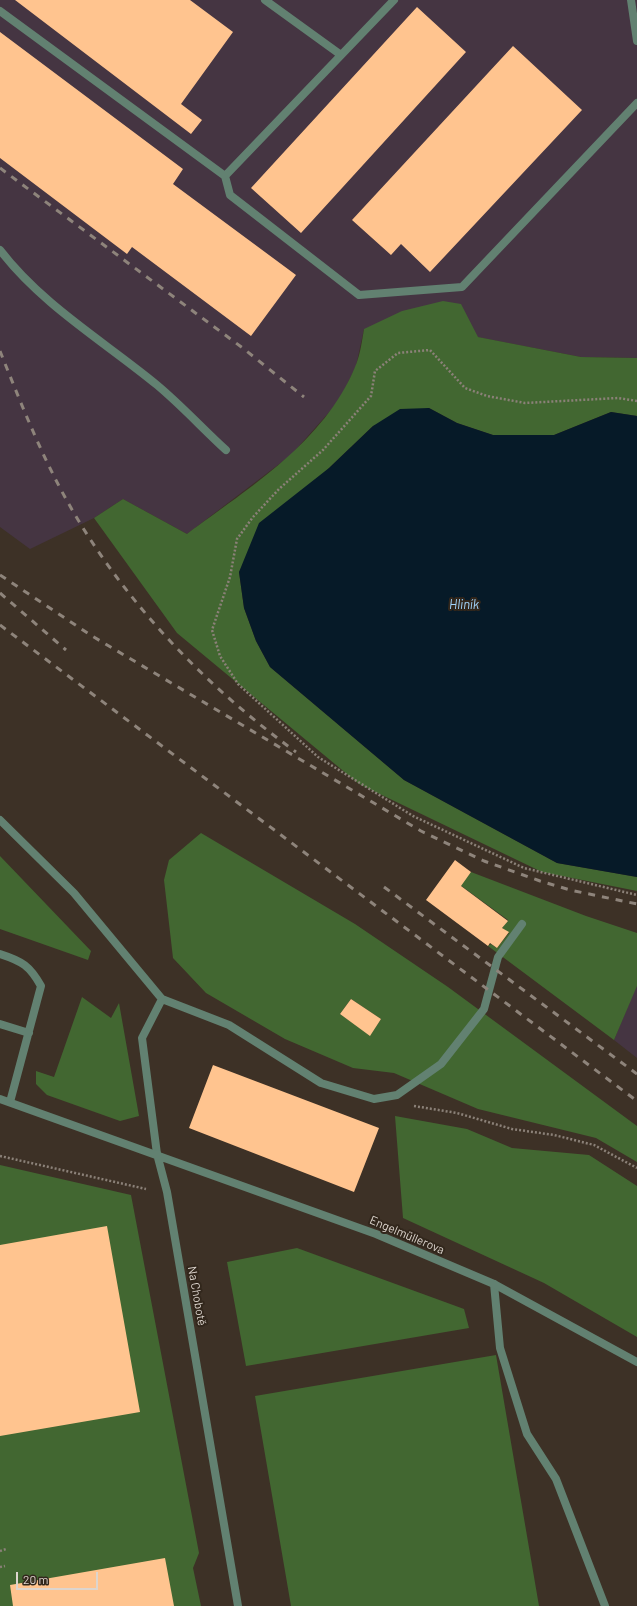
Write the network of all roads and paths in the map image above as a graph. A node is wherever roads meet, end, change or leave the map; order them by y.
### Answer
1 (264, 0) edge
2 (394, 0) edge
3 (631, 0) edge
4 (0, 12) edge
5 (637, 41) edge
6 (341, 55) junction
7 (637, 103) edge
8 (225, 176) junction
9 (0, 250) edge
10 (637, 401) edge
11 (226, 450) dead end
12 (0, 820) edge
13 (637, 895) edge
14 (522, 924) dead end
15 (0, 954) edge
16 (162, 999) junction
17 (0, 1024) edge
18 (28, 1034) junction
19 (0, 1099) edge
20 (10, 1102) junction
21 (411, 1105) dead end
22 (157, 1154) junction
23 (0, 1156) edge
24 (637, 1168) edge
25 (146, 1189) dead end
26 (494, 1284) junction
27 (637, 1362) edge
28 (6, 1549) dead end
29 (0, 1551) edge
30 (5, 1566) dead end
31 (0, 1567) edge
32 (238, 1606) edge
33 (605, 1606) edge

1 - 6 street
2 - 6 street
3 - 5 street
4 - 8 street
6 - 8 street
7 - 8 street
9 - 11 street
10 - 13 path
12 - 16 street
14 - 16 street
15 - 18 street
16 - 22 street, Na Chobotě
17 - 18 street
18 - 20 street
19 - 20 street
20 - 22 street
21 - 24 path
22 - 26 street, Engelmüllerova
22 - 32 street, Na Chobotě
23 - 25 path
26 - 27 street, Engelmüllerova
26 - 33 street
28 - 29 path
30 - 31 path

